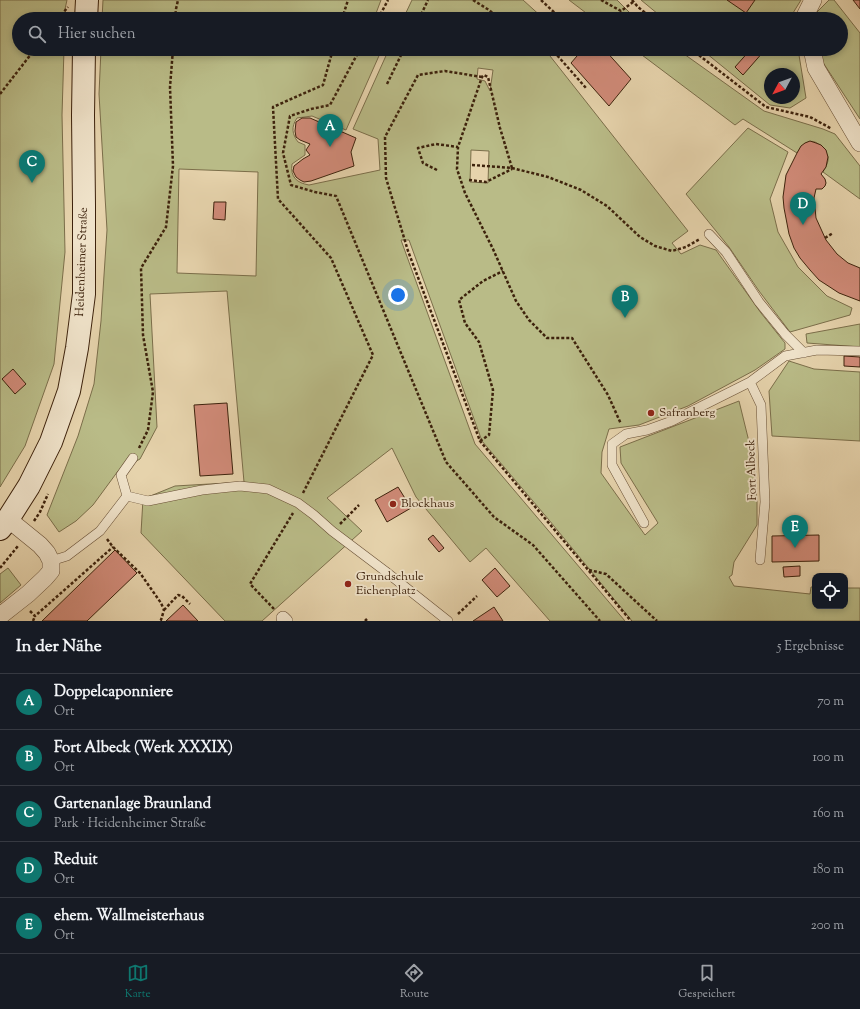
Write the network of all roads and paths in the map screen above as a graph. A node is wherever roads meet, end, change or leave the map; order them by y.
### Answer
1 (87, 0) edge
2 (178, 0) edge
3 (348, 0) edge
4 (388, 0) edge
5 (428, 0) edge
6 (473, 0) edge
7 (541, 0) edge
8 (601, 0) edge
9 (813, 0) edge
10 (633, 1) edge
11 (86, 12) edge
12 (176, 12) edge
13 (344, 12) edge
14 (382, 12) edge
15 (422, 12) edge
16 (491, 12) edge
17 (554, 12) edge
18 (646, 12) edge
19 (807, 12) edge
20 (30, 56) edge
21 (84, 56) edge
22 (172, 56) edge
23 (331, 56) edge
24 (356, 56) edge
25 (401, 56) edge
26 (558, 56) edge
27 (699, 56) edge
28 (813, 56) edge
29 (482, 78) junction
30 (387, 84) dead end
31 (586, 88) dead end
32 (0, 94) edge
33 (836, 131) dead end
34 (860, 143) edge
35 (458, 147) junction
36 (472, 165) dead end
37 (512, 168) junction
38 (437, 170) dead end
39 (469, 180) dead end
40 (833, 233) dead end
41 (709, 234) joint
42 (825, 238) dead end
43 (503, 271) junction
44 (860, 351) edge
45 (804, 353) junction
46 (750, 382) junction
47 (626, 434) junction
48 (480, 441) junction
49 (133, 458) joint
50 (127, 496) junction
51 (298, 503) junction
52 (359, 505) dead end
53 (644, 523) dead end
54 (4, 524) edge
55 (332, 531) junction
56 (51, 560) junction
57 (760, 560) dead end
58 (588, 570) junction
59 (477, 596) dead end
60 (22, 599) junction
61 (190, 604) dead end
62 (164, 610) junction
63 (0, 616) edge
64 (35, 616) junction
65 (452, 618) edge
66 (284, 619) edge
67 (34, 621) edge
68 (160, 621) edge
69 (600, 621) edge
70 (631, 621) edge
71 (657, 621) edge

1 - 11 main road
2 - 12 path
3 - 13 path
4 - 14 path
5 - 15 path
6 - 16 path
7 - 17 path
8 - 10 path
9 - 19 street
10 - 18 path
20 - 32 path
21 - 54 main road, Heidenheimer Straße
22 - 49 path
23 - 51 path
24 - 69 path
25 - 30 path
26 - 31 path
27 - 33 path
28 - 34 street
29 - 35 path
29 - 37 path
29 - 48 path
35 - 38 path
35 - 43 path
36 - 37 path
37 - 39 path
37 - 41 path
40 - 42 path
41 - 45 lane
43 - 47 path
43 - 48 path
44 - 45 lane
45 - 46 lane
46 - 47 lane
46 - 57 lane, Fort Albeck
47 - 53 lane
48 - 58 path
49 - 50 lane
50 - 51 lane
50 - 56 lane
51 - 55 lane
51 - 66 path
52 - 55 path
54 - 56 street
55 - 65 lane
56 - 60 street
58 - 70 path
58 - 71 path
59 - 65 path
60 - 63 street
60 - 64 path
61 - 62 path
62 - 64 path
62 - 68 path
64 - 67 path

